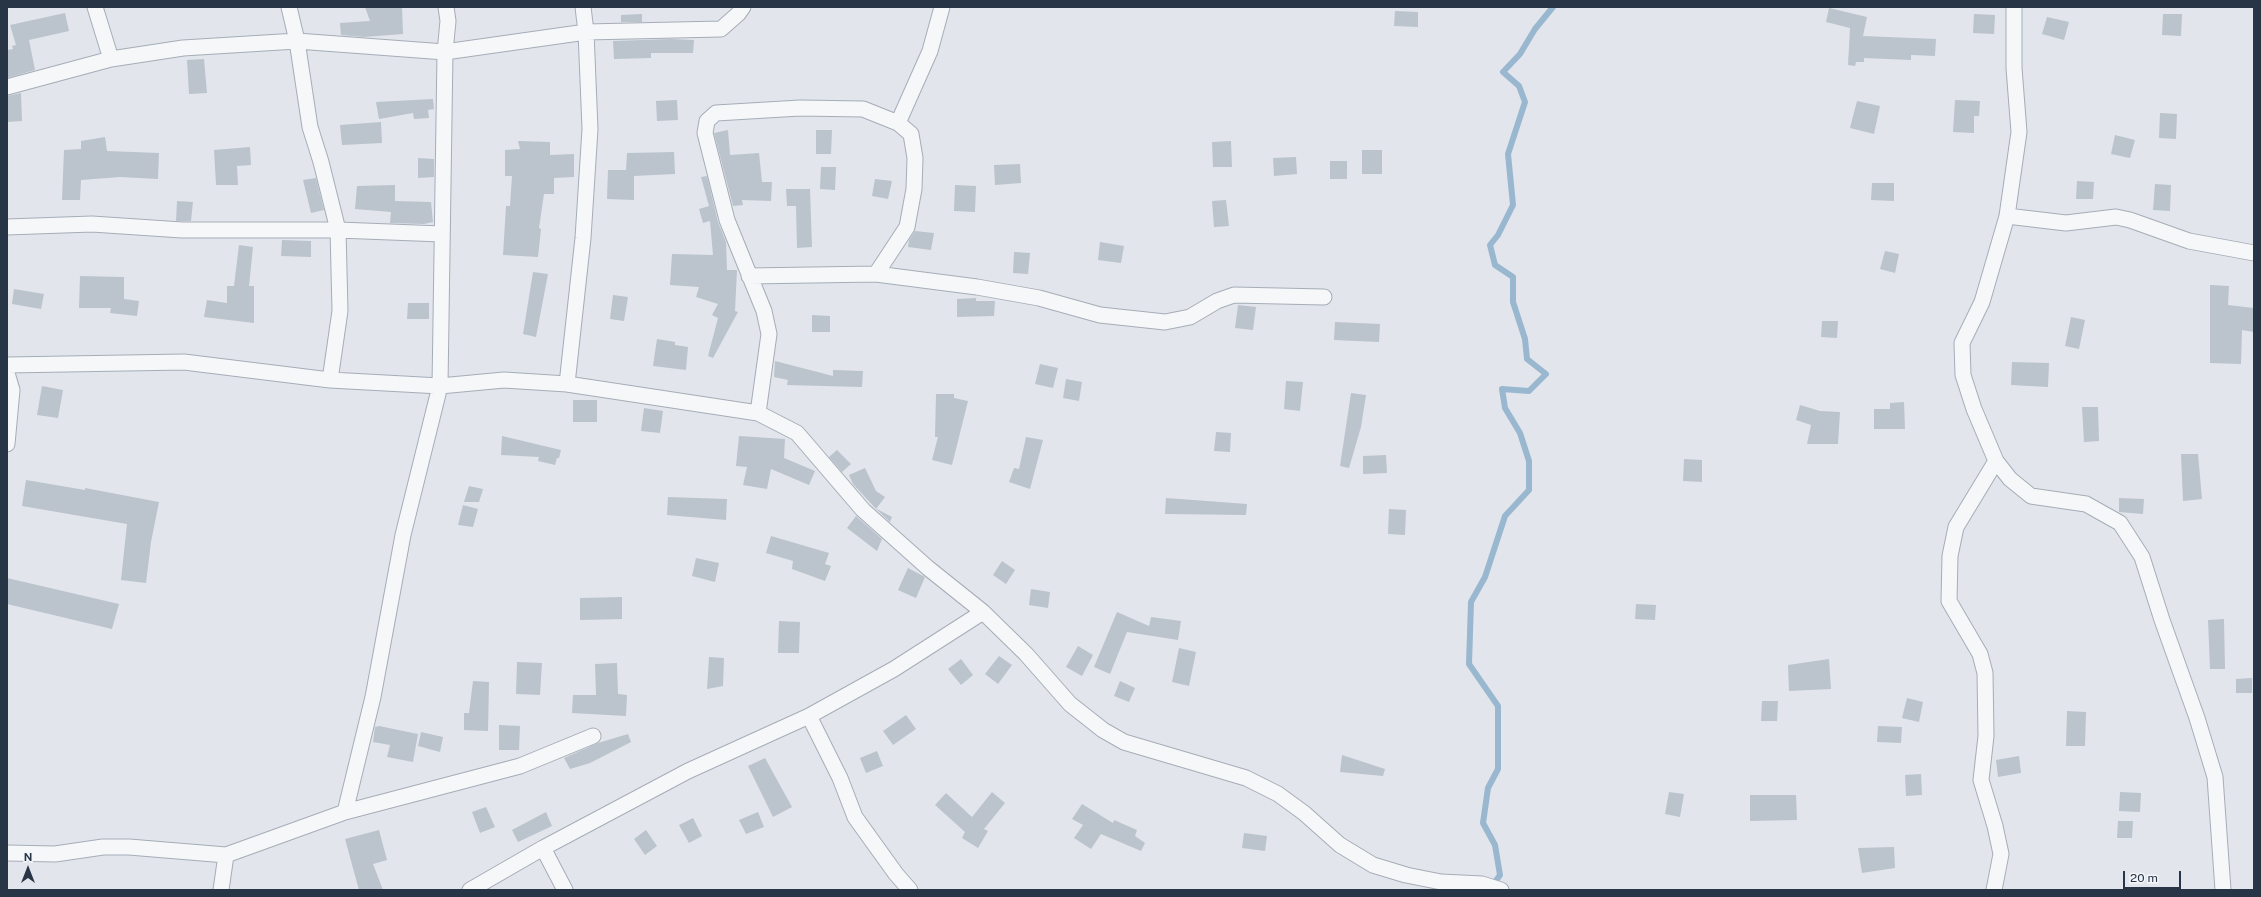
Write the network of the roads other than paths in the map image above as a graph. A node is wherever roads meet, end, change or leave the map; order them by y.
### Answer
1 (95, 7) edge
2 (289, 7) edge
3 (446, 7) edge
4 (583, 7) edge
5 (742, 7) edge
6 (942, 7) edge
7 (2014, 7) edge
8 (586, 32) junction
9 (297, 41) junction
10 (445, 52) junction
11 (111, 59) junction
12 (7, 87) edge
13 (898, 123) junction
14 (2007, 216) junction
15 (7, 227) edge
16 (338, 230) junction
17 (442, 234) junction
18 (2254, 253) edge
19 (876, 274) junction
20 (749, 276) junction
21 (1324, 297) dead end
22 (7, 365) edge
23 (7, 373) edge
24 (330, 380) junction
25 (567, 384) junction
26 (440, 386) junction
27 (758, 413) junction
28 (7, 444) edge
29 (1996, 461) junction
30 (983, 612) junction
31 (809, 716) junction
32 (593, 736) dead end
33 (345, 812) junction
34 (543, 848) junction
35 (7, 853) edge
36 (226, 855) junction
37 (221, 890) edge
38 (470, 890) edge
39 (565, 890) edge
40 (910, 890) edge
41 (1501, 890) edge
42 (1994, 890) edge
43 (2223, 890) edge

1 - 11 street
2 - 9 street
3 - 10 street
4 - 8 street
5 - 8 street
6 - 13 street
7 - 14 street
8 - 10 street
8 - 25 street
9 - 10 street
9 - 11 street
9 - 16 street
10 - 17 street
11 - 12 street
13 - 19 street
13 - 20 street
14 - 18 street
14 - 29 street
15 - 16 street
16 - 17 street
16 - 24 street
17 - 26 street
19 - 20 street
19 - 21 street
20 - 27 street
22 - 24 street
23 - 28 street
24 - 26 street
25 - 26 street
25 - 27 street
26 - 33 street
27 - 30 street
29 - 42 street
29 - 43 street
30 - 31 street
30 - 41 street
31 - 34 street
31 - 40 street
32 - 33 street
33 - 36 street
34 - 38 street
34 - 39 street
35 - 36 street
36 - 37 street

